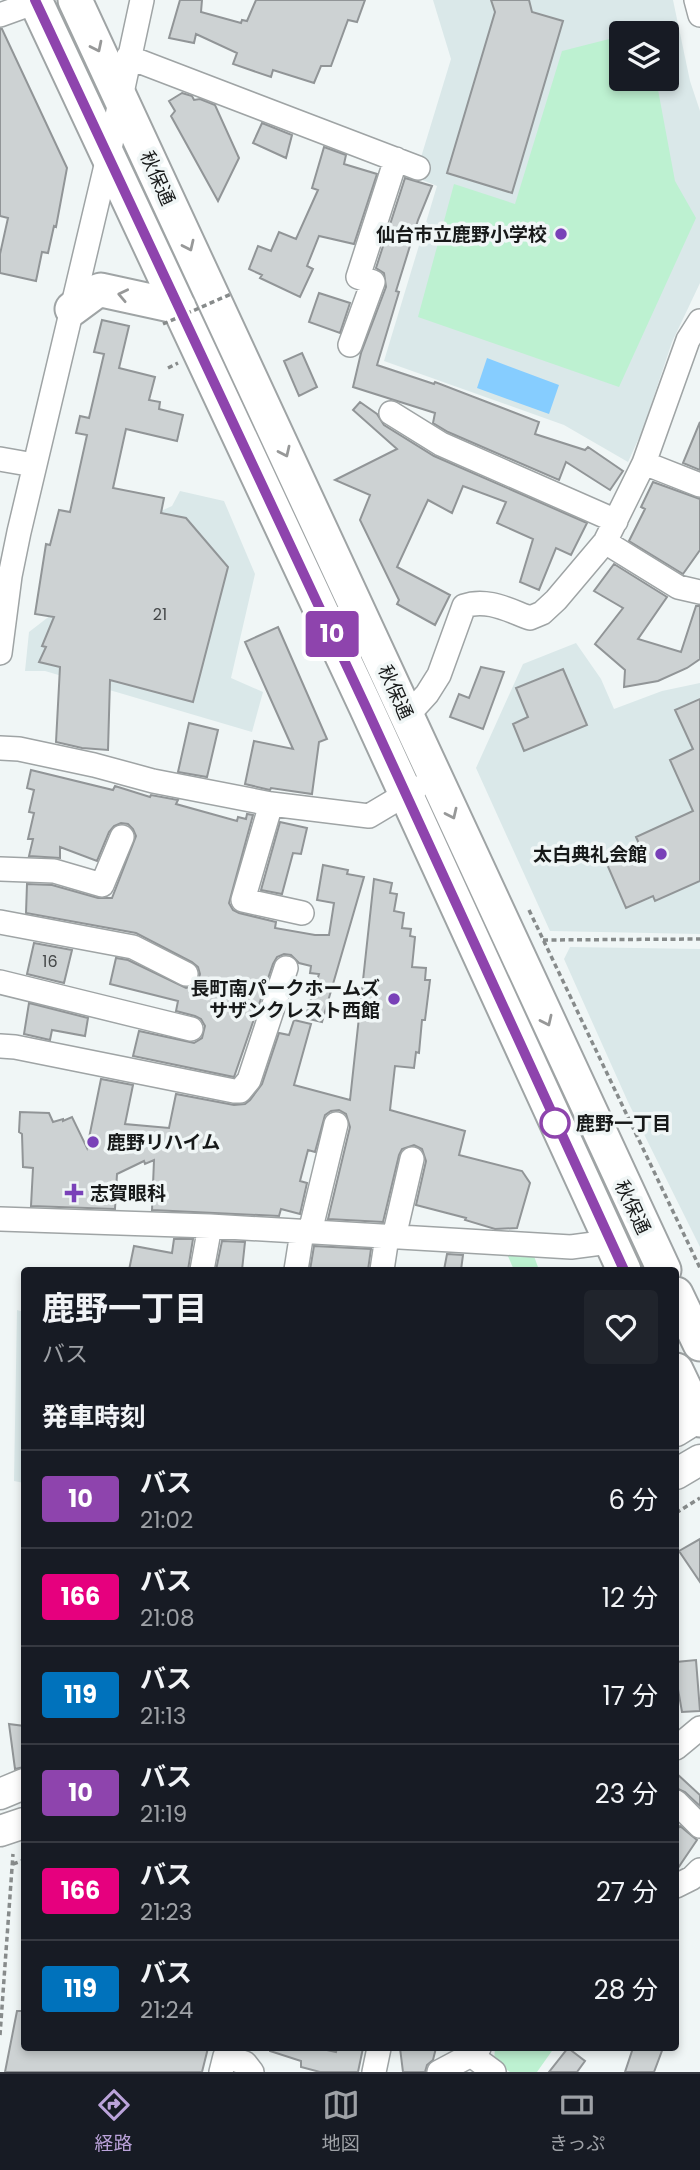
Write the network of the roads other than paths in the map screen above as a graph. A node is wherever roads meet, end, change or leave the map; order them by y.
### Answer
1 (75, 0) edge
2 (142, 0) edge
3 (696, 0) edge
4 (36, 1) edge
5 (0, 15) edge
6 (700, 15) edge
7 (128, 57) junction
8 (121, 94) junction
9 (109, 153) junction
10 (396, 159) junction
11 (418, 168) dead end
12 (72, 309) junction
13 (171, 316) junction
14 (700, 321) edge
15 (350, 345) dead end
16 (391, 413) dead end
17 (0, 459) edge
18 (644, 463) junction
19 (34, 465) junction
20 (700, 485) edge
21 (616, 521) junction
22 (605, 542) junction
23 (700, 592) edge
24 (0, 653) edge
25 (407, 716) junction
26 (0, 748) edge
27 (435, 778) junction
28 (405, 794) junction
29 (271, 804) junction
30 (122, 838) dead end
31 (0, 869) edge
32 (302, 913) dead end
33 (0, 922) edge
34 (286, 968) dead end
35 (186, 974) dead end
36 (0, 982) edge
37 (191, 1029) dead end
38 (0, 1046) edge
39 (336, 1125) dead end
40 (412, 1159) dead end
41 (0, 1219) edge
42 (210, 1226) junction
43 (306, 1232) junction
44 (391, 1237) junction
45 (617, 1256) edge
46 (203, 1267) edge
47 (297, 1267) edge
48 (383, 1267) edge
49 (663, 1267) edge
50 (679, 1300) edge
51 (700, 1344) edge
52 (679, 1378) edge
53 (694, 1421) edge
54 (700, 1460) edge
55 (679, 1472) edge
56 (700, 1728) edge
57 (679, 1746) edge
58 (21, 1785) edge
59 (0, 1794) edge
60 (679, 1805) edge
61 (21, 1826) edge
62 (700, 1826) edge
63 (7, 1842) edge
64 (700, 1870) edge
65 (679, 1884) edge
66 (378, 2051) edge
67 (475, 2051) edge
68 (221, 2072) edge
69 (252, 2072) edge
70 (373, 2072) edge
71 (439, 2072) edge
72 (494, 2072) edge

1 -> 8 highway, 秋保通
2 - 7 street
3 - 6 street
4 - 5 street
4 - 9 highway, 秋保通
7 - 8 street
7 - 10 street
8 - 9 street
8 -> 25 highway, 秋保通
9 - 12 street
9 - 13 highway, 秋保通
10 - 11 street
10 - 15 street
13 -> 12 highway
12 - 19 street
13 - 28 highway, 秋保通
14 - 18 street
16 - 21 street
17 - 19 street
18 - 20 street
18 - 21 street
19 - 24 street
21 - 22 street
22 - 23 street
22 - 25 street
25 - 27 highway, 秋保通
26 - 29 street
27 - 28 street
27 -> 49 highway, 秋保通
28 - 29 street
28 - 45 highway, 秋保通
29 - 32 street
30 - 31 street
33 - 35 street
34 - 38 street
36 - 37 street
39 - 43 street
40 - 44 street
41 - 42 street
42 - 43 street
42 - 46 street
43 - 44 street
43 - 47 street
44 - 45 street
44 - 48 street
50 - 51 highway
52 - 53 highway
54 - 55 main road
56 - 57 street
58 - 59 main road
60 - 62 street
61 - 63 main road
64 - 65 street
66 - 70 street
67 - 71 street
67 - 72 street
68 - 69 street

